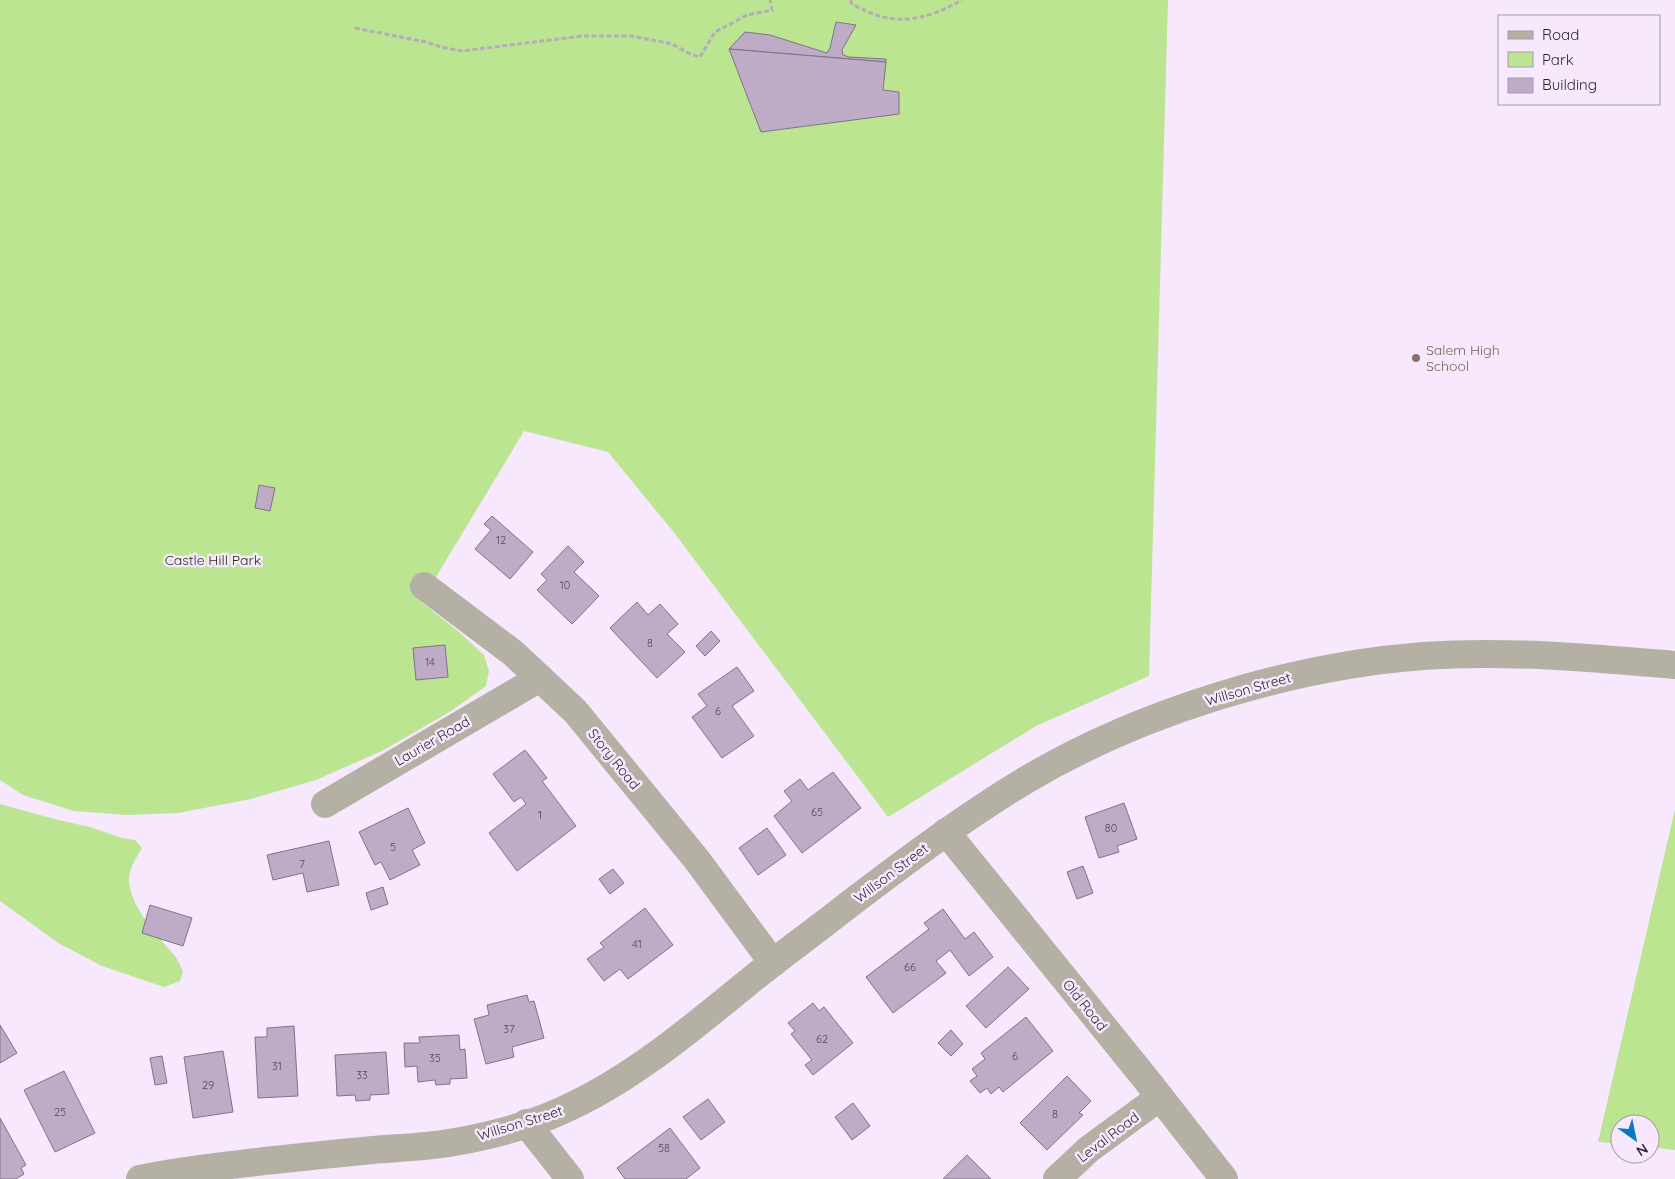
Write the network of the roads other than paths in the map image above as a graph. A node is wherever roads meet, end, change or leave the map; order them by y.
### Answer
1 (424, 586) dead end
2 (1675, 664) edge
3 (540, 678) junction
4 (324, 804) dead end
5 (946, 832) junction
6 (773, 963) junction
7 (1160, 1097) junction
8 (526, 1123) junction
9 (140, 1179) edge
10 (570, 1179) edge
11 (1057, 1179) edge
12 (1224, 1179) edge

1 - 3 street, Story Road
2 - 5 street, Willson Street
3 - 4 street, Laurier Road
3 - 6 street, Story Road
5 - 6 street, Willson Street
5 - 7 street, Old Road
6 - 8 street, Willson Street
7 - 11 street, Leval Road
7 - 12 street, Old Road
8 - 9 street, Willson Street
8 - 10 street

